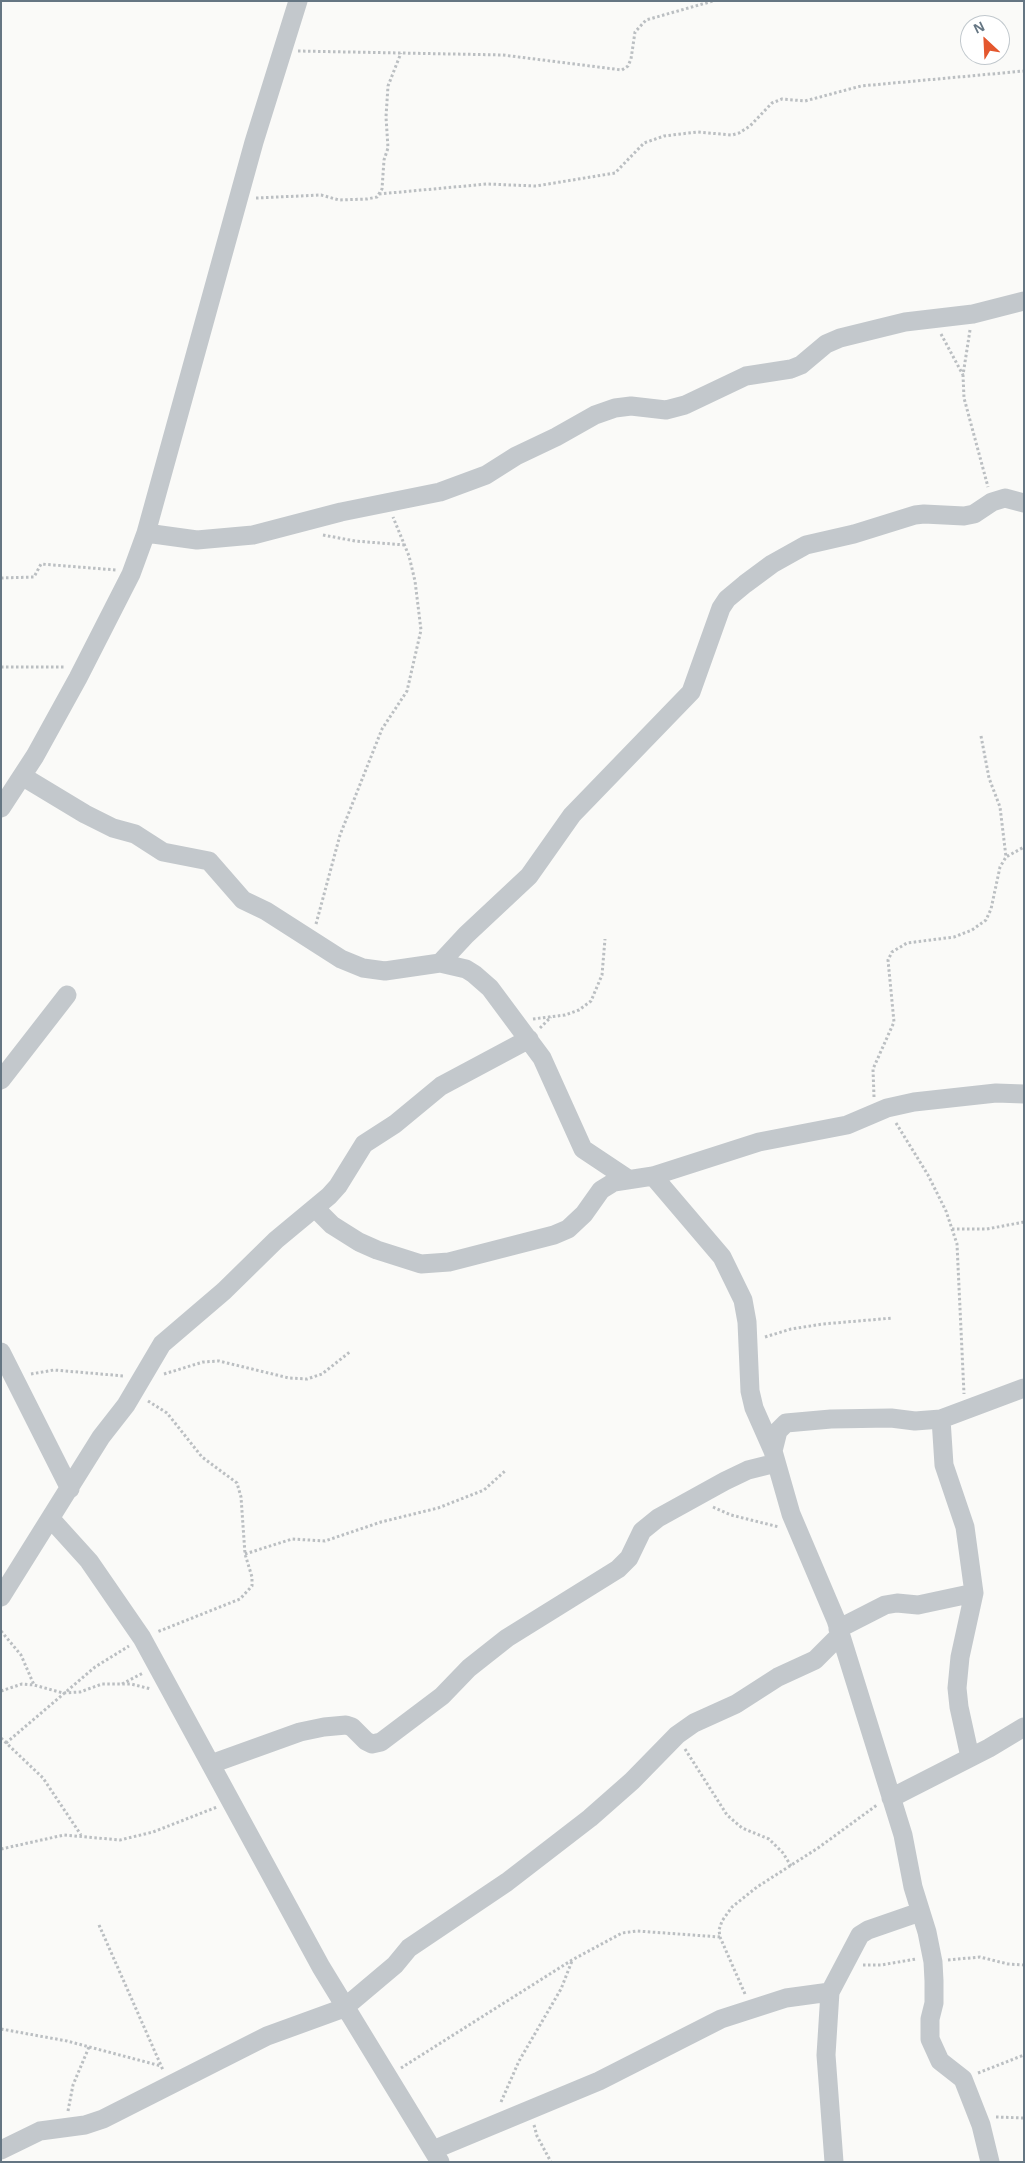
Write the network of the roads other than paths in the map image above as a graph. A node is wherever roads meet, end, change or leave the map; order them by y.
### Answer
1 (298, 1) edge
2 (1024, 301) edge
3 (1024, 503) edge
4 (146, 533) junction
5 (22, 776) junction
6 (1, 808) edge
7 (440, 962) junction
8 (67, 995) dead end
9 (529, 1039) junction
10 (1, 1080) edge
11 (1024, 1094) edge
12 (653, 1176) junction
13 (628, 1179) junction
14 (316, 1208) junction
15 (1, 1352) edge
16 (1024, 1388) edge
17 (941, 1419) junction
18 (774, 1457) junction
19 (70, 1489) junction
20 (51, 1519) junction
21 (974, 1593) junction
22 (1, 1597) edge
23 (839, 1632) junction
24 (1024, 1727) edge
25 (970, 1757) junction
26 (211, 1764) junction
27 (891, 1798) junction
28 (920, 1912) junction
29 (830, 1992) junction
30 (344, 2008) junction
31 (1, 2150) edge
32 (437, 2156) edge
33 (834, 2162) edge
34 (990, 2162) edge

1 - 4 street
2 - 4 street
3 - 7 street
4 - 5 street
5 - 6 street
5 - 7 street
7 - 9 street
8 - 10 street
9 - 13 street
9 - 14 street
11 - 12 street
12 - 13 street
12 - 18 street
13 - 14 street
14 - 19 street
15 - 19 street
16 - 17 street
17 - 18 street
17 - 21 street
18 - 23 street
18 - 26 street
19 - 20 street
20 - 22 street
20 - 26 street
21 - 23 street
21 - 25 street
23 - 27 street
23 - 30 street
24 - 25 street
25 - 27 street
26 - 30 street
27 - 28 street
28 - 29 street
28 - 34 street
29 - 32 street
29 - 33 street
30 - 31 street
30 - 32 street

